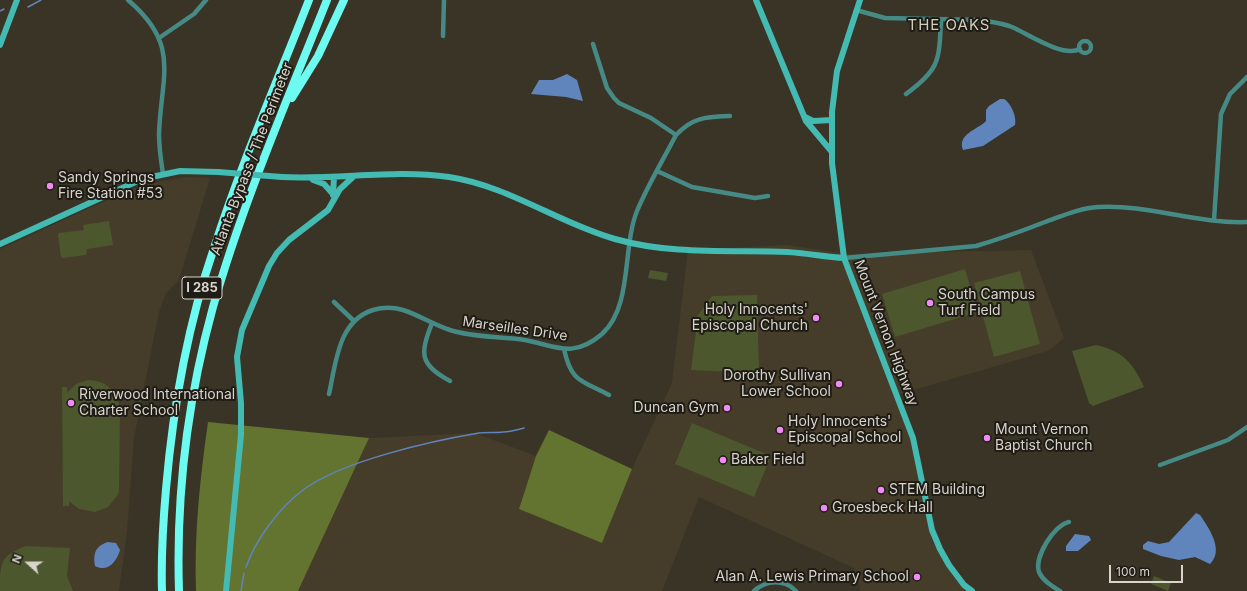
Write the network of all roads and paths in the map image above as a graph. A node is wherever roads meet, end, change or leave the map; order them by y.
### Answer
1 (17, 0) edge
2 (128, 0) edge
3 (206, 0) edge
4 (309, 0) edge
5 (327, 0) edge
6 (344, 0) edge
7 (444, 0) edge
8 (756, 0) edge
9 (860, 0) edge
10 (856, 10) junction
11 (941, 20) junction
12 (443, 36) dead end
13 (159, 38) junction
14 (593, 44) dead end
15 (0, 45) edge
16 (1080, 49) dead end
17 (1247, 77) edge
18 (906, 94) dead end
19 (284, 108) junction
20 (730, 116) dead end
21 (805, 117) junction
22 (832, 120) junction
23 (676, 135) junction
24 (832, 152) junction
25 (657, 171) junction
26 (163, 174) junction
27 (354, 176) junction
28 (334, 177) junction
29 (303, 178) junction
30 (333, 194) junction
31 (768, 196) dead end
32 (331, 204) junction
33 (1214, 220) junction
34 (1247, 222) edge
35 (630, 243) junction
36 (0, 244) edge
37 (844, 258) junction
38 (334, 302) dead end
39 (354, 321) junction
40 (432, 323) junction
41 (564, 349) junction
42 (450, 381) dead end
43 (329, 394) dead end
44 (609, 394) dead end
45 (1247, 428) edge
46 (1160, 465) dead end
47 (1069, 522) dead end
48 (162, 591) edge
49 (179, 591) edge
50 (226, 591) edge
51 (754, 591) edge
52 (796, 591) edge
53 (972, 591) edge
54 (1060, 591) edge

1 - 15 street
2 - 13 street
3 - 13 street
4 - 48 highway, Atlanta Bypass / The Perimeter / I 285
5 - 19 highway, Atlanta Bypass / The Perimeter / I 285
6 - 19 highway
7 - 12 street
8 - 21 street
9 - 10 street, Mount Vernon Highway
10 - 11 street
10 - 22 street, Mount Vernon Highway
11 - 16 street
11 - 18 street
13 - 26 street
14 - 23 street
17 - 33 street
19 - 49 highway, Atlanta Bypass / The Perimeter / I 285
20 - 23 street
21 - 22 street
21 - 24 street
22 - 24 street, Mount Vernon Highway
23 - 25 street, Marseilles Drive
24 - 37 street, Mount Vernon Highway
25 - 31 street
25 - 35 street, Marseilles Drive
26 - 29 street, bridge
26 - 36 street
27 - 28 street
27 - 32 street
27 - 35 street
28 - 29 street
28 - 30 street
29 - 30 street
30 - 32 street
32 - 50 street
33 - 34 street
33 - 37 street
35 - 37 street
35 - 41 street, Marseilles Drive
37 - 53 street, Mount Vernon Highway
38 - 39 street
39 - 40 street, Marseilles Drive
39 - 43 street
40 - 41 street, Marseilles Drive
40 - 42 street
41 - 44 street
45 - 46 street
47 - 54 street
51 - 52 street

